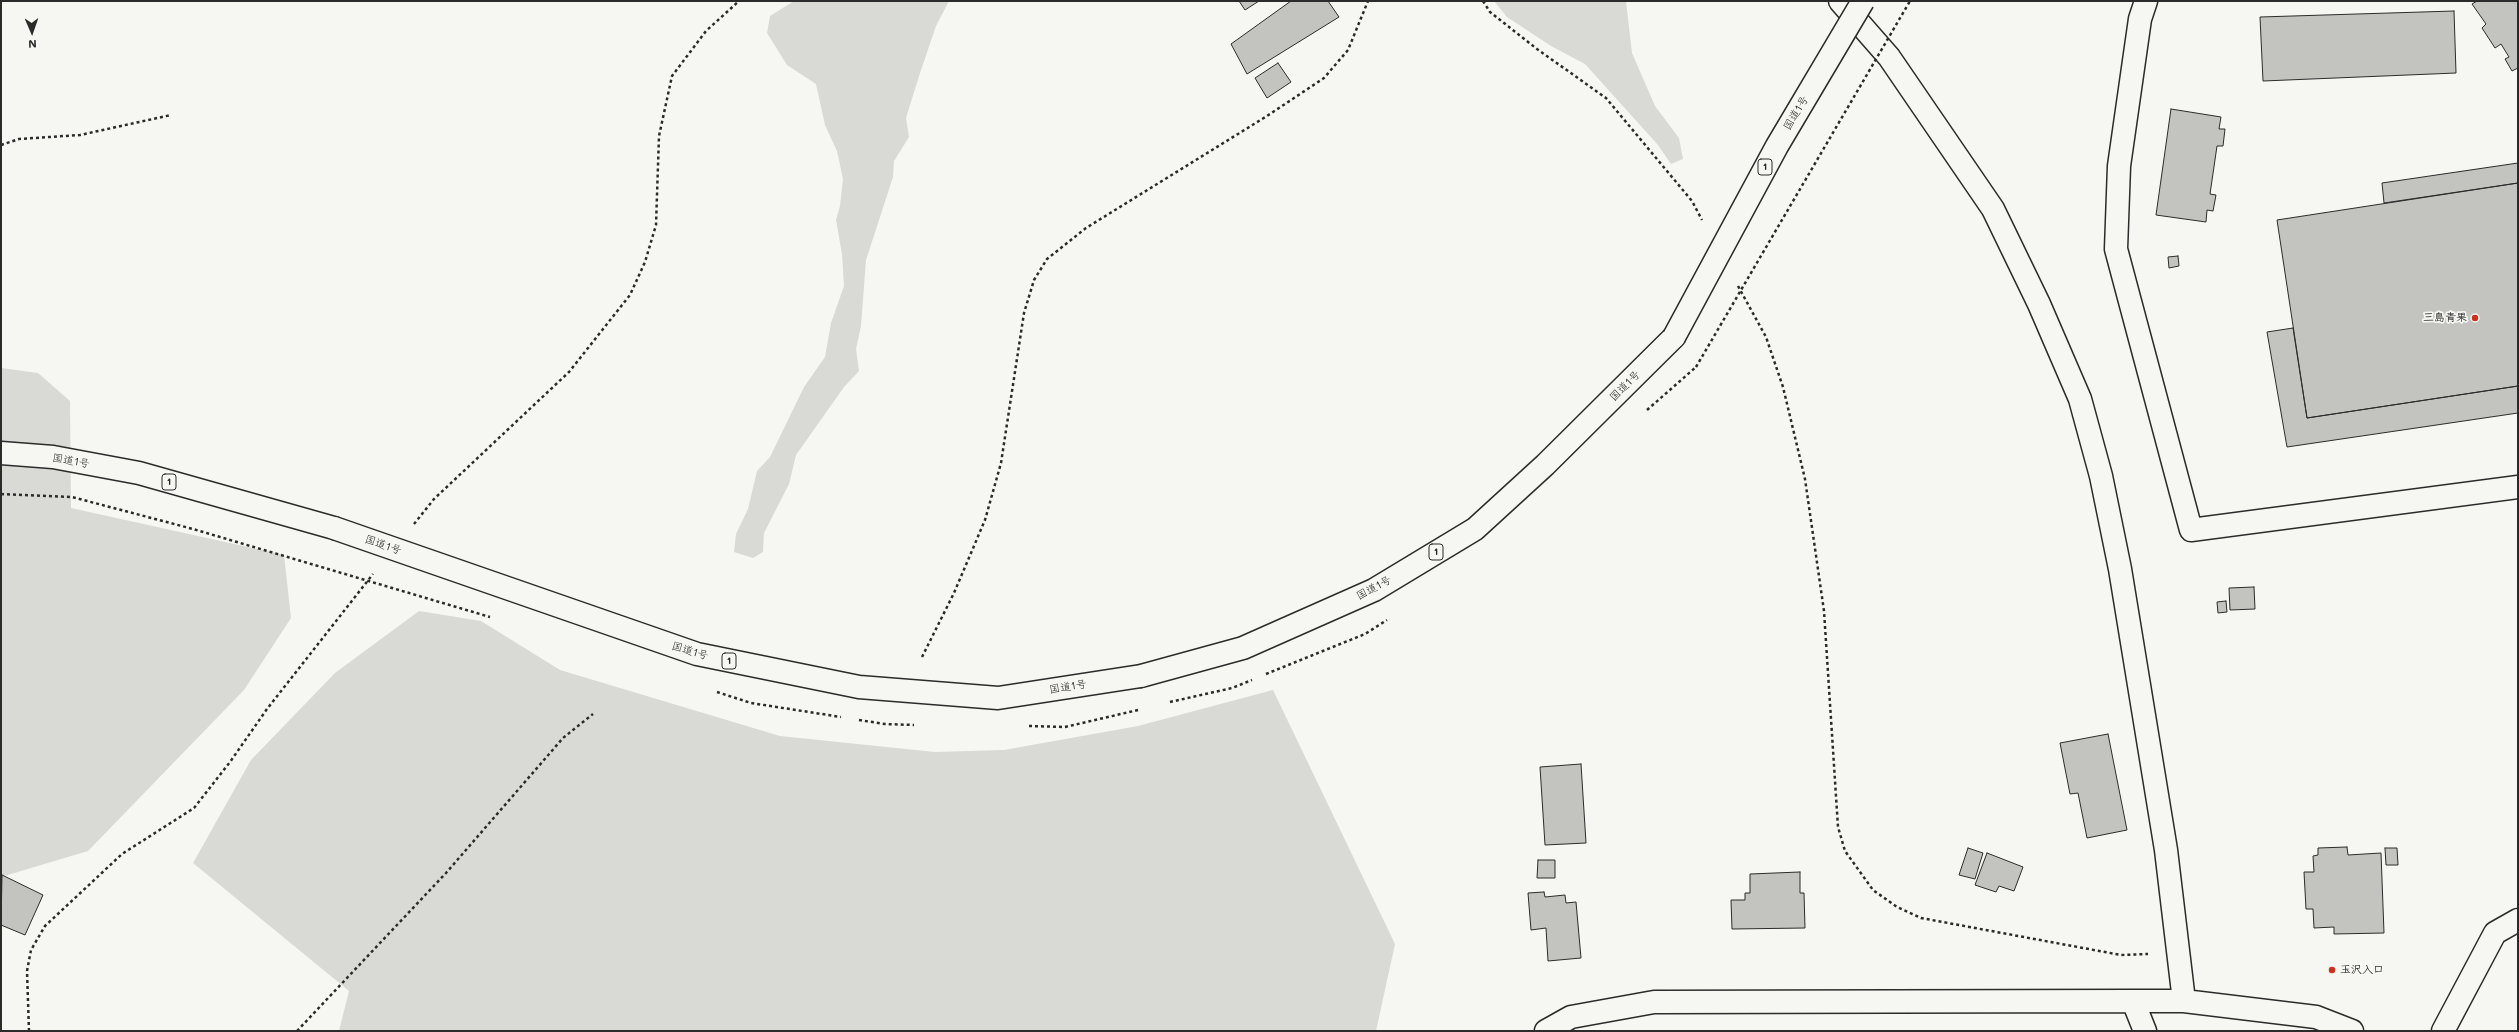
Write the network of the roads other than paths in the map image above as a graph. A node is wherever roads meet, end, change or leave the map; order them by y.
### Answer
1 (1840, 1) edge
2 (1863, 1) edge
3 (2146, 1) edge
4 (1, 453) edge
5 (2518, 487) edge
6 (2518, 920) edge
7 (2133, 1000) junction
8 (2184, 1001) junction
9 (1546, 1031) edge
10 (2145, 1031) edge
11 (2352, 1031) edge
12 (2443, 1031) edge

1 - 8 main road
2 - 4 main road, 国道1号 / 1, bridge
3 - 5 main road
6 - 12 main road
7 - 8 main road
7 - 9 main road
7 - 10 main road
8 - 11 main road

